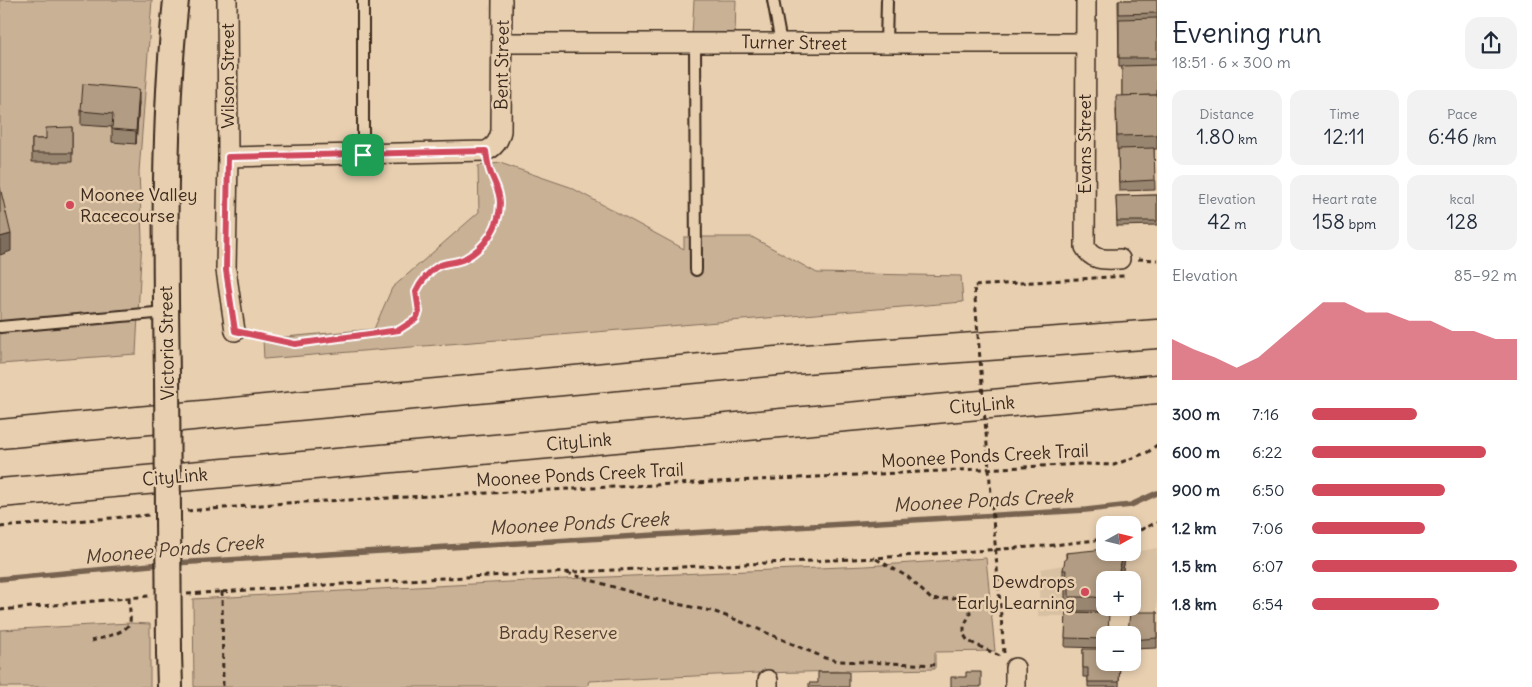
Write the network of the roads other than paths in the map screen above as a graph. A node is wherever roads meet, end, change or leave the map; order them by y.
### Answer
1 (176, 0) edge
2 (227, 0) edge
3 (363, 0) edge
4 (502, 0) edge
5 (773, 0) edge
6 (887, 0) edge
7 (1086, 0) edge
8 (695, 42) junction
9 (502, 43) junction
10 (781, 43) junction
11 (1085, 43) junction
12 (886, 44) junction
13 (363, 155) junction
14 (228, 157) junction
15 (1122, 267) road end
16 (696, 270) dead end
17 (166, 312) junction
18 (0, 327) edge
19 (235, 331) road end
20 (1157, 334) edge
21 (1157, 389) edge
22 (0, 434) edge
23 (0, 493) edge
24 (1008, 660) road end
25 (170, 687) edge
26 (1015, 687) edge

1 - 17 street, Victoria Street
2 - 14 street, Wilson Street
3 - 13 lane
4 - 9 street, Bent Street
5 - 10 lane
6 - 12 lane
7 - 11 street, Evans Street
8 - 9 street, Turner Street
8 - 10 street, Turner Street
8 - 16 lane
9 - 13 street, Bent Street
10 - 12 street, Turner Street
11 - 12 street, Turner Street
11 - 15 street, Evans Street
13 - 14 street
14 - 19 street, Wilson Street
17 - 18 lane
17 - 25 street, Victoria Street, bridge
20 - 22 highway
21 - 23 highway, CityLink
24 - 26 street

